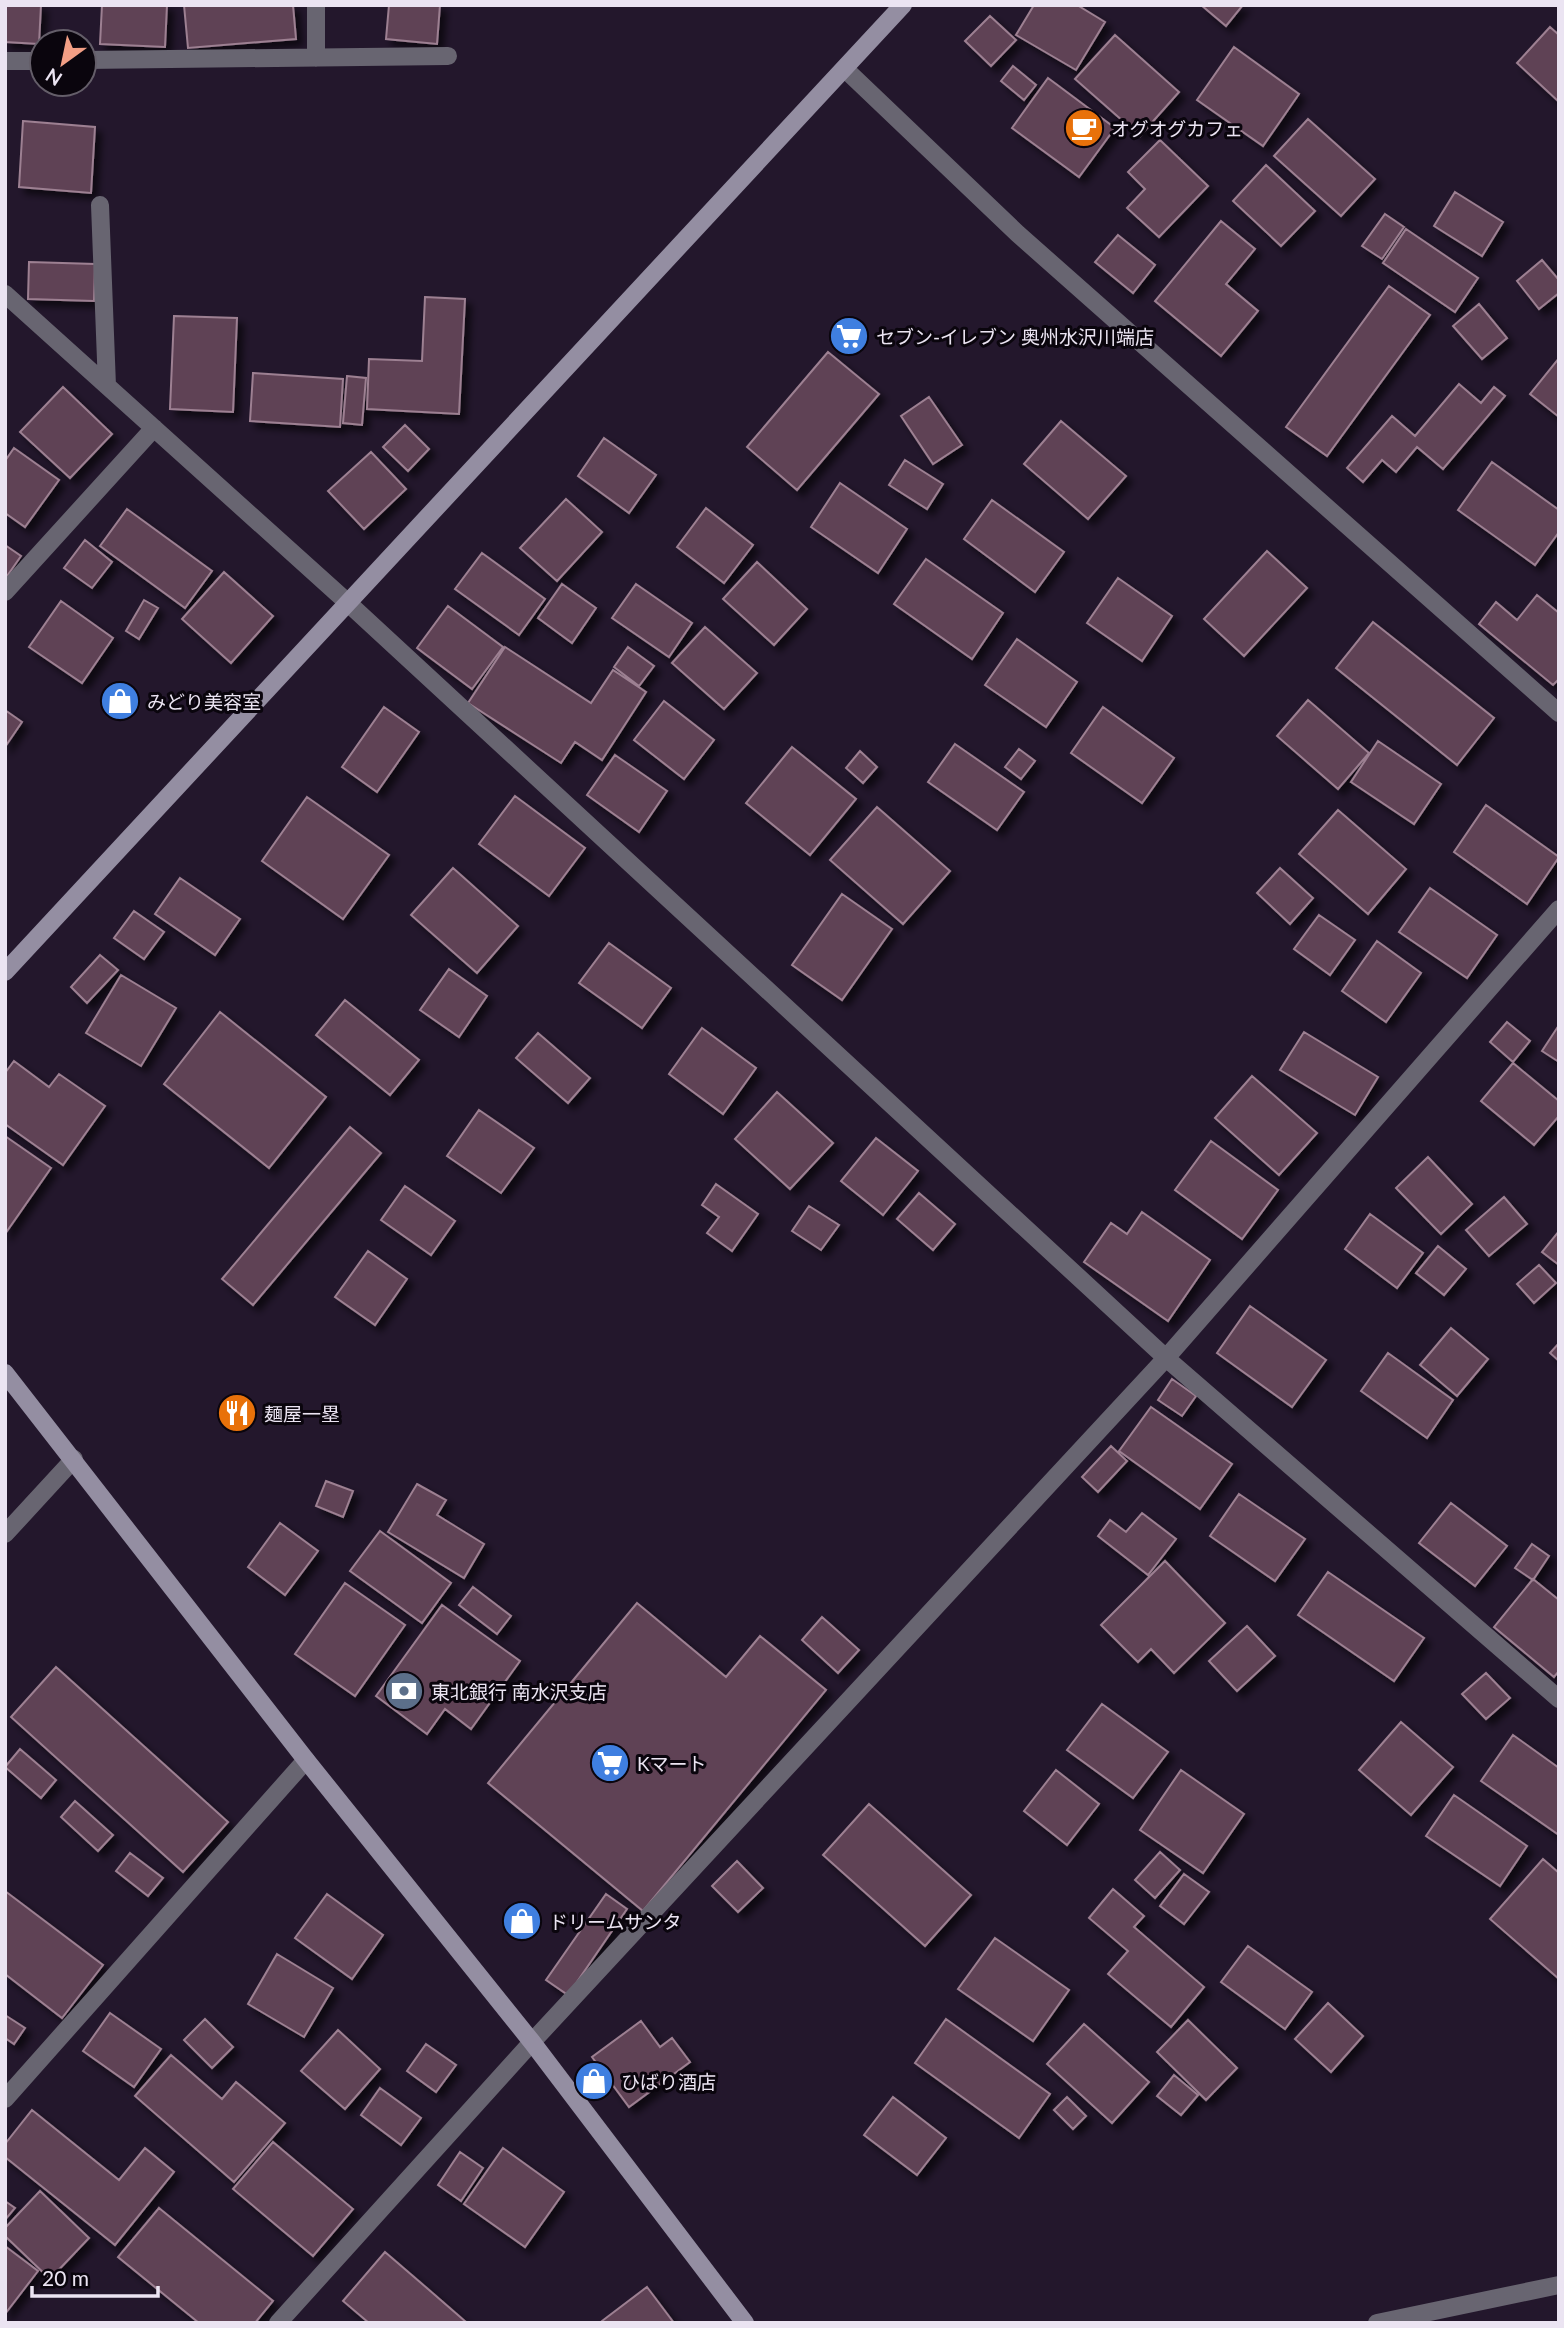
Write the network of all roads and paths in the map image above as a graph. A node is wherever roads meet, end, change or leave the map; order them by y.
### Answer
1 (316, 5) edge
2 (903, 5) edge
3 (448, 56) dead end
4 (317, 58) junction
5 (98, 60) edge
6 (5, 61) edge
7 (28, 61) edge
8 (845, 69) junction
9 (100, 205) dead end
10 (5, 294) edge
11 (107, 386) junction
12 (154, 428) junction
13 (5, 592) edge
14 (347, 602) junction
15 (1559, 713) edge
16 (1559, 909) edge
17 (5, 972) edge
18 (1166, 1358) junction
19 (5, 1373) edge
20 (74, 1460) junction
21 (5, 1534) edge
22 (1559, 1699) edge
23 (306, 1760) junction
24 (532, 2042) junction
25 (5, 2099) edge
26 (1559, 2285) edge
27 (278, 2323) edge
28 (745, 2323) edge
29 (1377, 2323) edge

1 - 4 street
2 - 8 street
3 - 4 street
4 - 5 street
6 - 7 street
8 - 14 street
8 - 15 street
9 - 11 street
10 - 11 street
11 - 12 street
12 - 13 street
12 - 14 street
14 - 17 street
14 - 18 street
16 - 18 street
18 - 22 street
18 - 24 street
19 - 20 street
20 - 21 street
20 - 23 street
23 - 24 street
23 - 25 street
24 - 27 street
24 - 28 street
26 - 29 street

